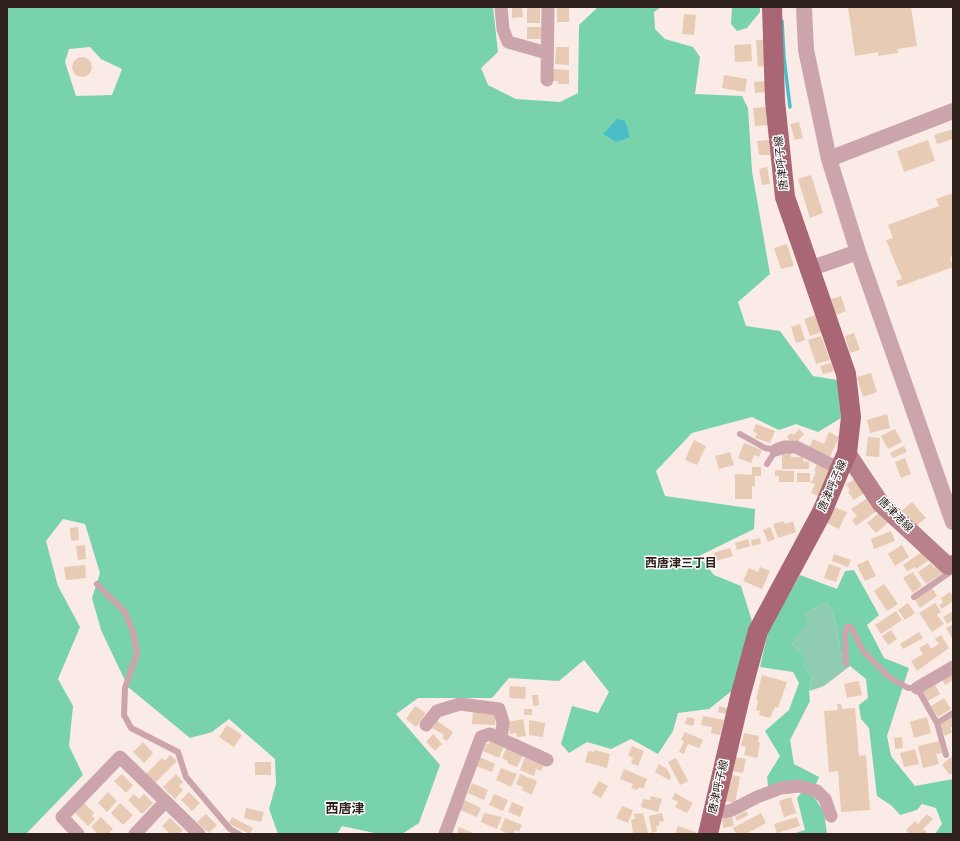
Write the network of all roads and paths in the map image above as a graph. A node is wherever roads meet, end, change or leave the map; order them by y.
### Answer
1 (501, 7) edge
2 (548, 7) edge
3 (772, 7) edge
4 (804, 7) edge
5 (547, 53) junction
6 (547, 80) dead end
7 (953, 111) edge
8 (829, 159) junction
9 (858, 252) junction
10 (809, 269) junction
11 (740, 434) dead end
12 (776, 450) junction
13 (844, 461) junction
14 (767, 464) dead end
15 (953, 522) edge
16 (951, 565) edge
17 (97, 584) dead end
18 (914, 597) dead end
19 (846, 664) dead end
20 (953, 667) edge
21 (917, 688) junction
22 (953, 712) edge
23 (937, 723) junction
24 (426, 725) dead end
25 (501, 739) junction
26 (946, 755) dead end
27 (547, 760) dead end
28 (165, 802) junction
29 (714, 807) junction
30 (831, 816) dead end
31 (712, 832) edge
32 (78, 834) edge
33 (135, 834) edge
34 (199, 834) edge
35 (239, 834) edge
36 (445, 834) edge

1 - 5 street
2 - 5 street
3 - 10 main road, 唐津呼子線
4 - 8 street
5 - 6 street
7 - 8 street
8 - 9 street
9 - 10 street
9 - 15 street
10 - 13 main road, 唐津呼子線
11 - 12 lane
12 - 13 street
12 - 14 lane
13 - 16 main road, 唐津港線
13 - 29 main road, 唐津呼子線
16 - 18 lane
17 - 35 lane
19 - 21 lane
20 - 21 street
21 - 23 lane
22 - 23 lane
23 - 26 lane
24 - 25 street
25 - 27 street
25 - 36 street
28 - 32 street
28 - 33 street
28 - 34 street
29 - 30 street
29 - 31 main road, 唐津呼子線

